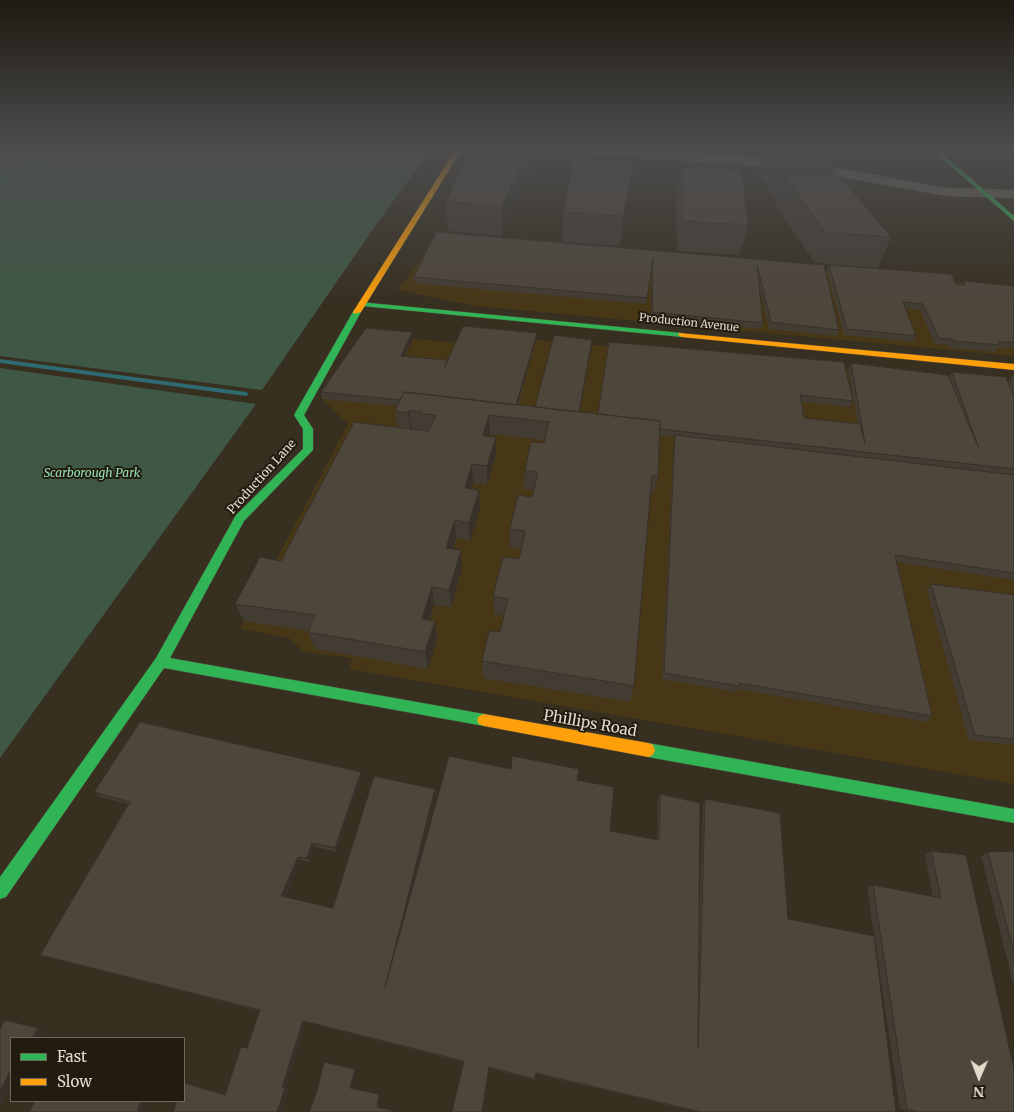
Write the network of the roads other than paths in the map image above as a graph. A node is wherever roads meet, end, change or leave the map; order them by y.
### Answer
1 (427, 201) edge
2 (994, 201) edge
3 (1014, 219) edge
4 (362, 304) junction
5 (1014, 367) edge
6 (161, 662) junction
7 (1014, 816) edge
8 (0, 891) edge

1 - 4 street, Production Lane
2 - 3 street
4 - 5 street, Production Avenue
4 - 6 street, Production Lane
6 - 7 street, Phillips Road
6 - 8 street, Production Lane

